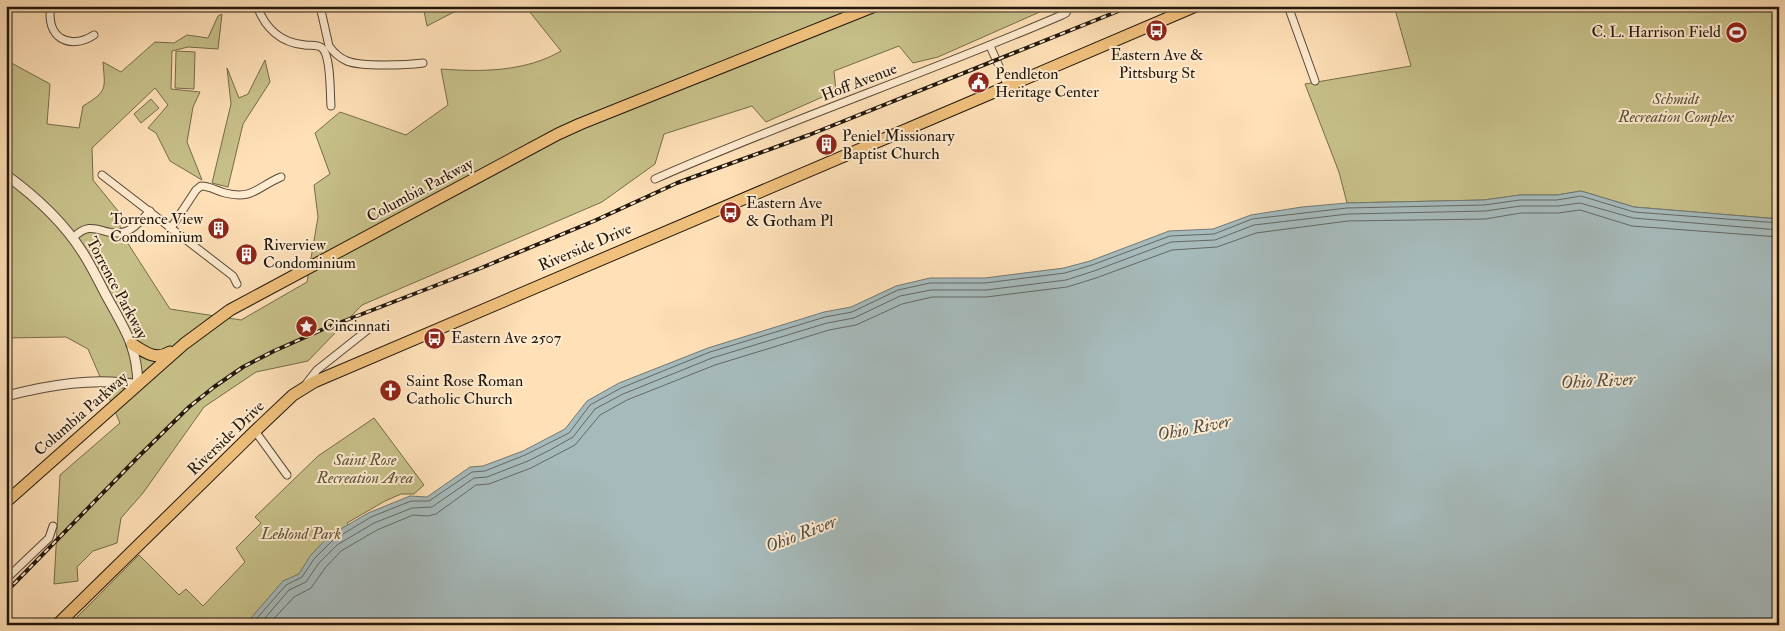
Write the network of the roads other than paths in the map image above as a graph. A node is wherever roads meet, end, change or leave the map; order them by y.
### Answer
1 (51, 6) edge
2 (257, 6) edge
3 (320, 6) edge
4 (875, 6) edge
5 (1069, 6) edge
6 (1196, 6) edge
7 (1288, 6) edge
8 (94, 35) dead end
9 (990, 46) junction
10 (423, 64) dead end
11 (1315, 81) dead end
12 (1008, 86) junction
13 (331, 106) dead end
14 (102, 174) dead end
15 (6, 175) edge
16 (281, 177) dead end
17 (654, 179) dead end
18 (150, 211) junction
19 (171, 228) junction
20 (73, 238) junction
21 (237, 284) dead end
22 (370, 328) dead end
23 (132, 344) junction
24 (184, 344) junction
25 (138, 385) junction
26 (303, 388) junction
27 (6, 396) edge
28 (255, 431) junction
29 (287, 475) dead end
30 (6, 502) edge
31 (53, 526) dead end
32 (6, 579) edge
33 (57, 625) edge

1 - 8 street
2 - 13 street
3 - 10 street
4 - 24 main road, Columbia Parkway
5 - 9 street, Hoff Avenue
6 - 12 main road, Riverside Drive
7 - 11 street
9 - 12 street
9 - 17 street, Hoff Avenue
12 - 26 main road, Riverside Drive
14 - 18 street
15 - 20 street, Torrence Parkway
16 - 19 street
18 - 19 street
18 - 20 street
19 - 21 street
20 - 23 street, Torrence Parkway
22 - 26 street
23 - 24 main road
23 - 25 street, Torrence Parkway
24 - 25 main road, Columbia Parkway
25 - 27 street
25 - 30 main road, Columbia Parkway
26 - 28 main road, Riverside Drive
28 - 29 street
28 - 33 main road, Riverside Drive
31 - 32 street

